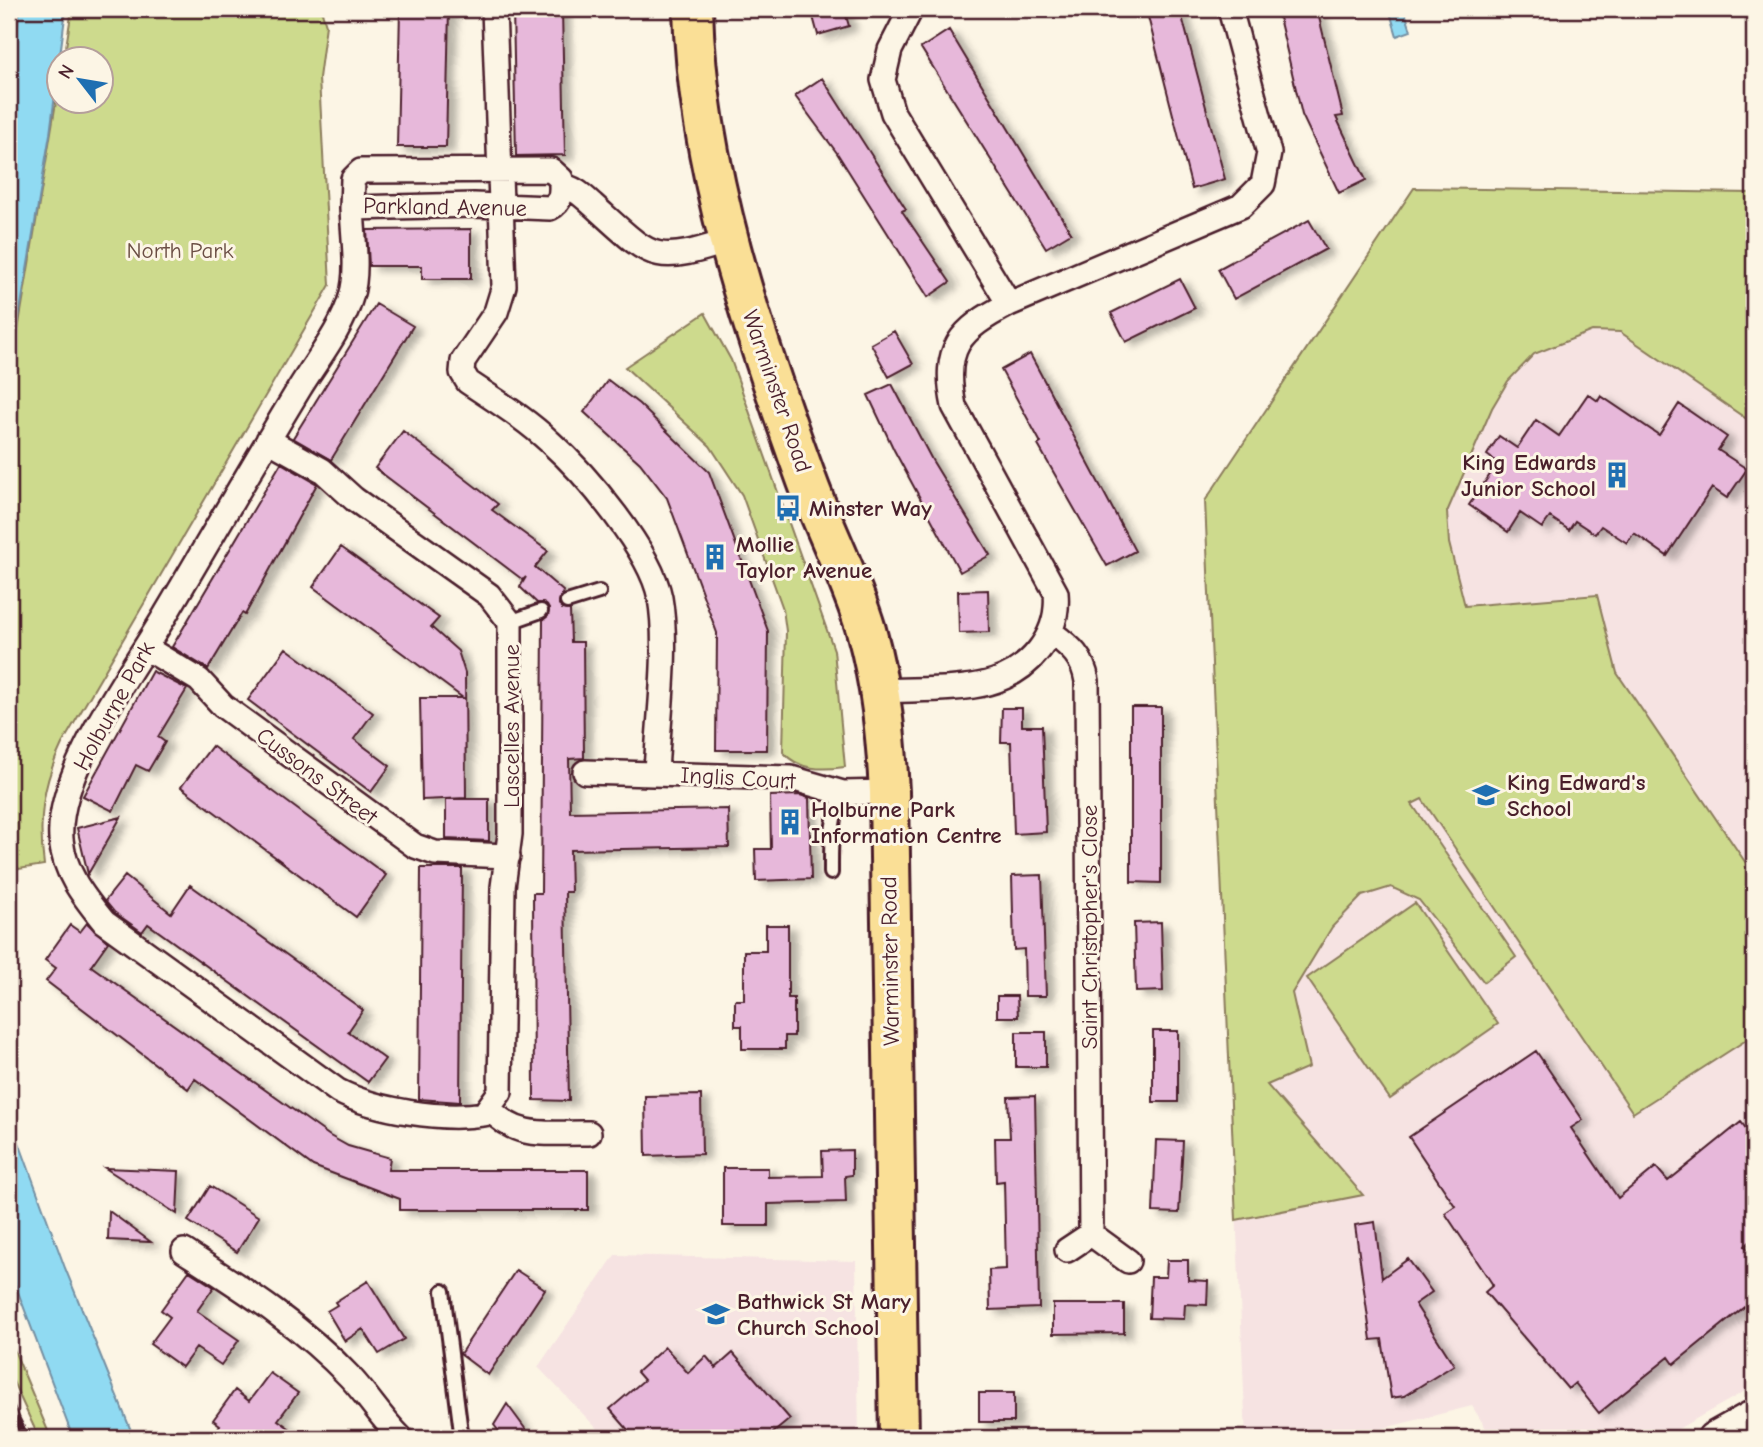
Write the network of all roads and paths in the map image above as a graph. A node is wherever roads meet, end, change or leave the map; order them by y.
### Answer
1 (495, 9) edge
2 (693, 9) edge
3 (911, 9) edge
4 (1230, 9) edge
5 (498, 169) junction
6 (561, 186) junction
7 (501, 206) junction
8 (352, 208) junction
9 (731, 240) junction
10 (1009, 304) junction
11 (268, 440) junction
12 (599, 592) dead end
13 (568, 602) dead end
14 (541, 611) dead end
15 (510, 622) junction
16 (1052, 633) junction
17 (146, 648) junction
18 (881, 691) junction
19 (585, 772) dead end
20 (656, 774) junction
21 (889, 792) junction
22 (843, 793) junction
23 (508, 856) junction
24 (831, 873) dead end
25 (495, 1100) junction
26 (589, 1133) dead end
27 (1091, 1234) junction
28 (1066, 1250) dead end
29 (184, 1251) dead end
30 (1128, 1261) dead end
31 (443, 1291) dead end
32 (1754, 1415) edge
33 (401, 1438) edge
34 (466, 1438) edge
35 (899, 1438) edge
36 (1713, 1438) edge

1 - 5 street
2 - 9 highway, Warminster Road
3 - 10 street
4 - 10 street
5 - 6 street, Parkland Avenue
5 - 7 street
5 - 8 street, Parkland Avenue
6 - 7 street, Parkland Avenue
6 - 9 street, Parkland Avenue
7 - 8 street, Parkland Avenue
7 - 20 street
8 - 11 street, Holburne Park
9 - 18 highway, Warminster Road
10 - 16 street
11 - 15 street, Lascelles Avenue
11 - 17 street, Holburne Park
12 - 13 lane
14 - 15 lane
15 - 23 street, Lascelles Avenue
16 - 18 street
16 - 27 street, Saint Christopher's Close
17 - 23 street, Cussons Street
17 - 25 street, Holburne Park
18 - 21 highway, Warminster Road
19 - 20 street, Inglis Court
20 - 22 street, Inglis Court
21 - 22 street, Inglis Court
21 - 35 highway, Warminster Road
22 - 24 lane
23 - 25 street, Lascelles Avenue
25 - 26 street
27 - 28 street
27 - 30 street
29 - 33 street
31 - 34 lane
32 - 36 street

